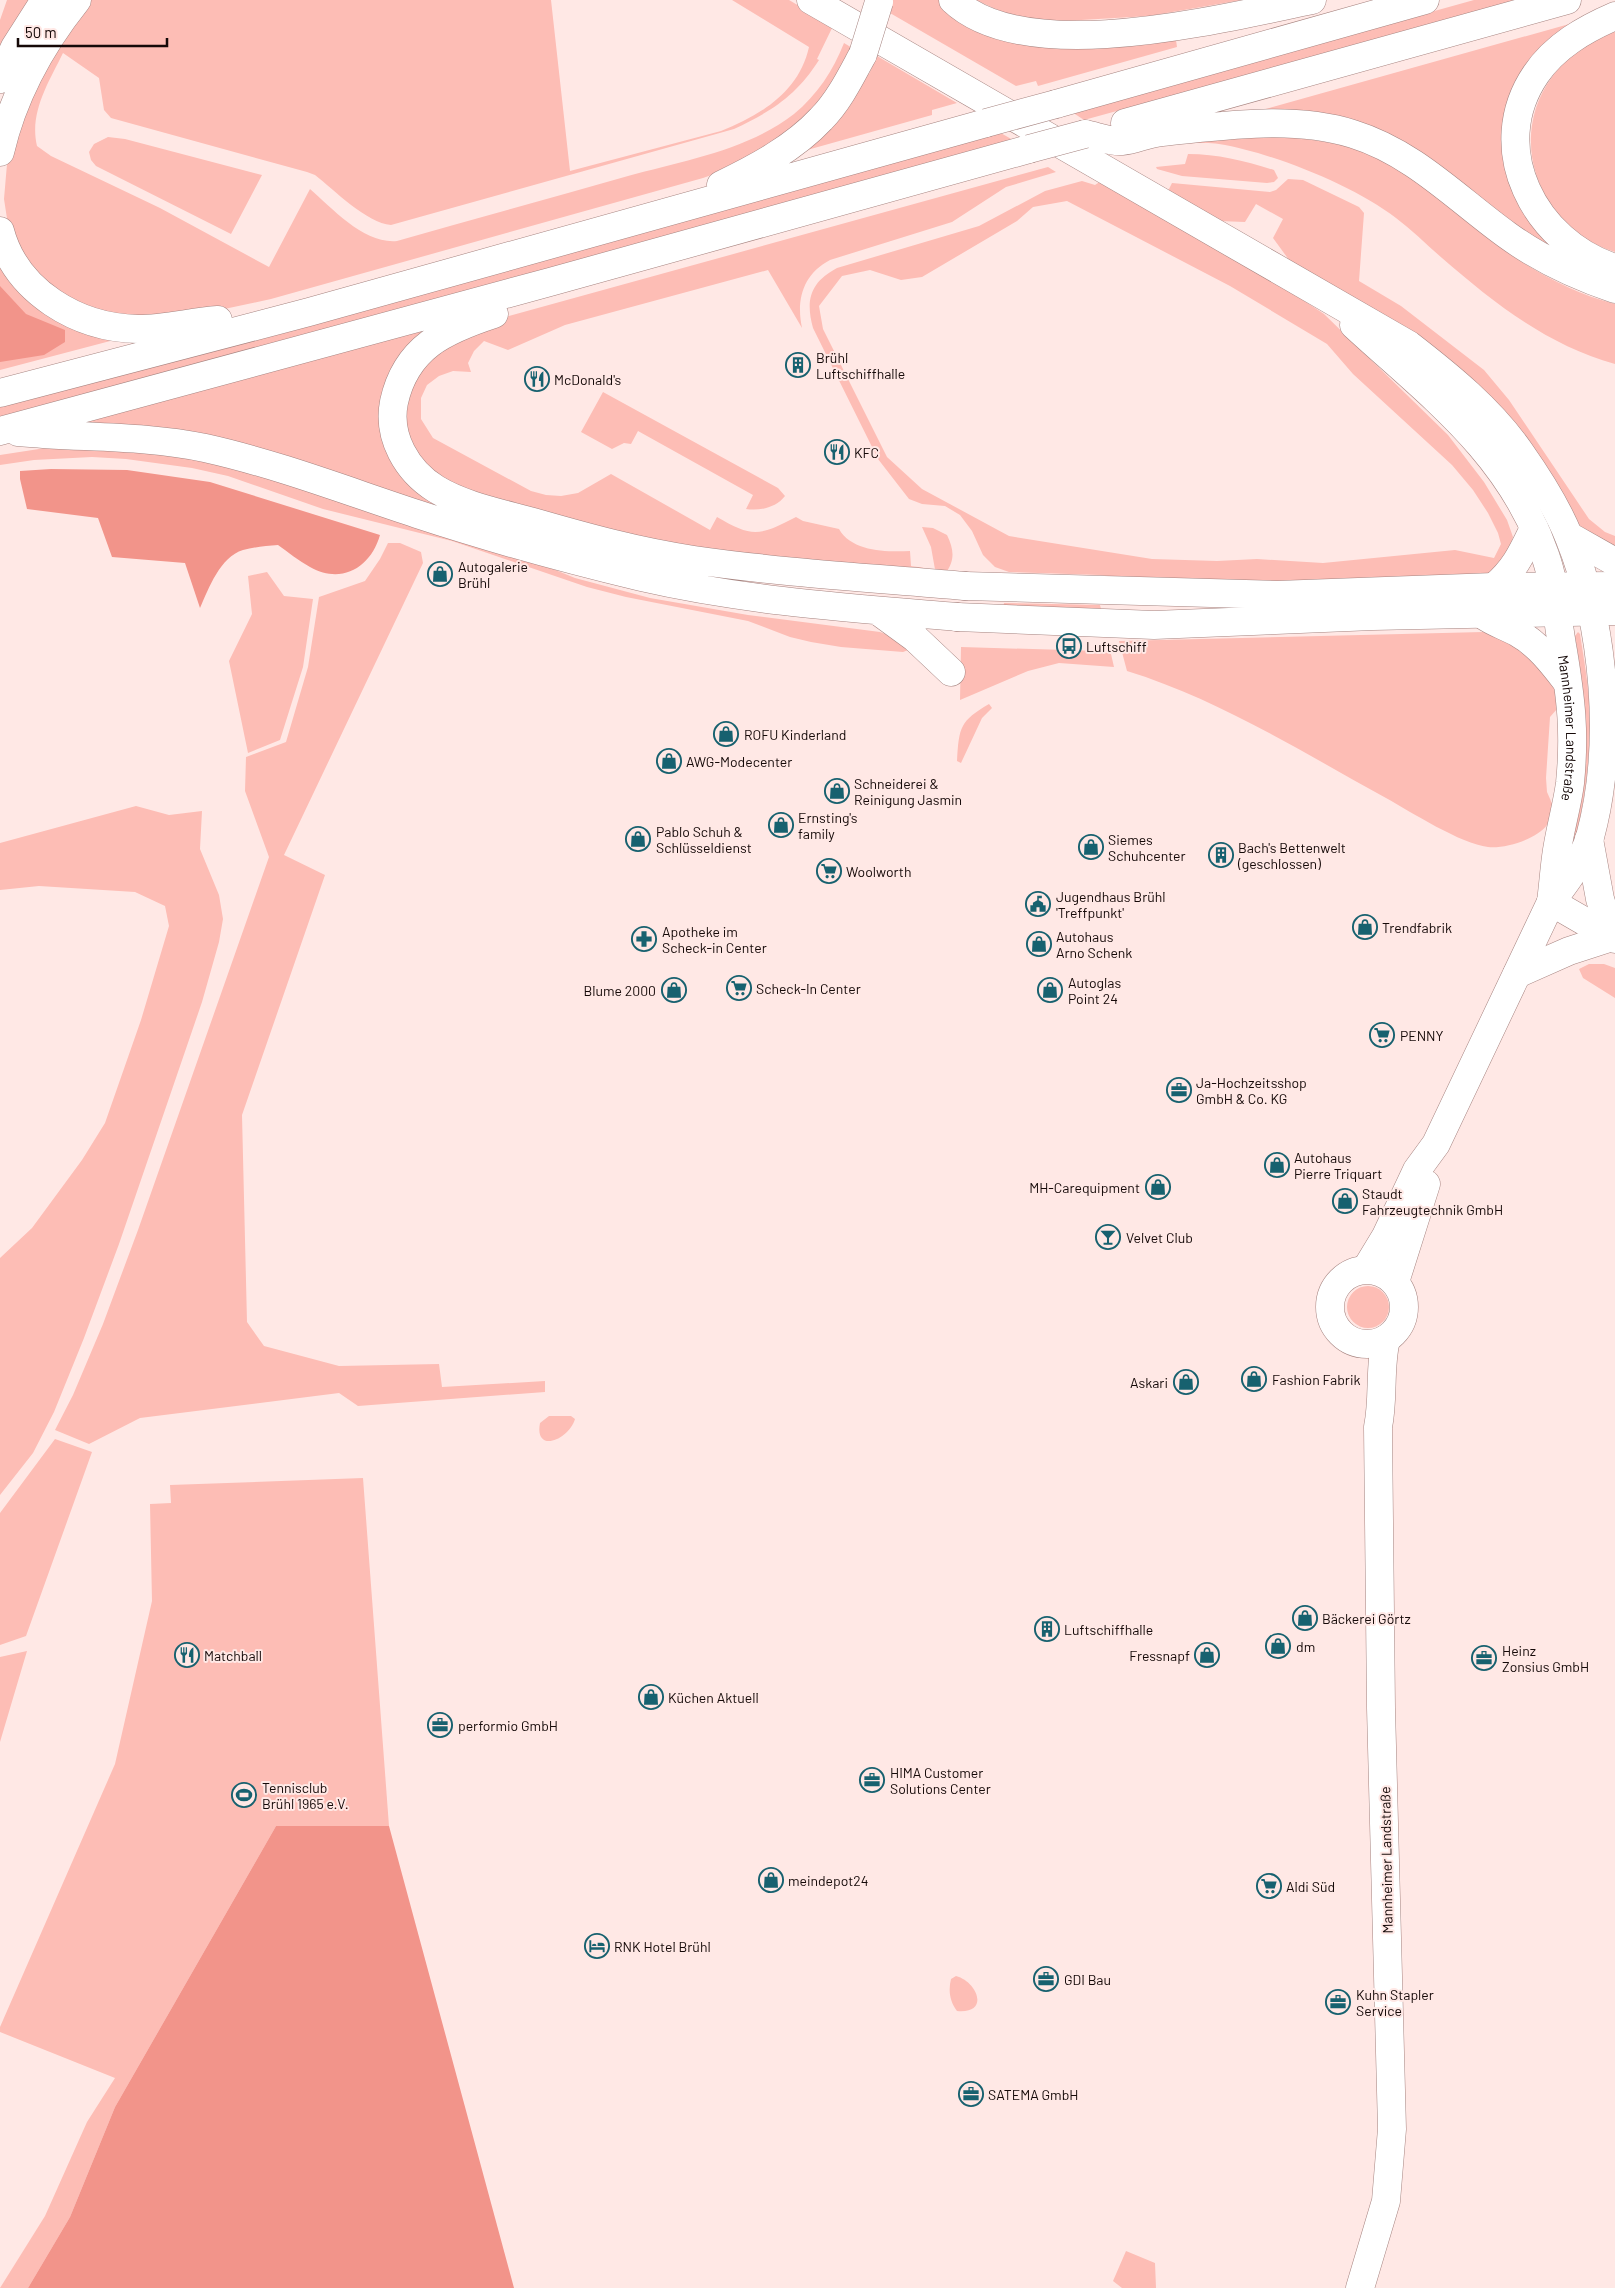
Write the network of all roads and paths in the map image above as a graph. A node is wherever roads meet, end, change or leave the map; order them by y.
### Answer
1 (45, 0) edge
2 (77, 0) edge
3 (811, 0) edge
4 (953, 0) edge
5 (1312, 0) edge
6 (1381, 0) edge
7 (1567, 0) edge
8 (879, 1) edge
9 (1420, 1) edge
10 (1615, 16) edge
11 (0, 78) edge
12 (1102, 135) junction
13 (0, 152) edge
14 (668, 212) junction
15 (0, 231) edge
16 (1615, 268) edge
17 (550, 282) junction
18 (1615, 289) edge
19 (1320, 294) junction
20 (310, 312) junction
21 (0, 393) edge
22 (1, 431) edge
23 (1534, 528) junction
24 (1569, 536) junction
25 (1615, 562) edge
26 (1615, 586) edge
27 (1494, 587) junction
28 (1556, 599) junction
29 (1598, 603) edge
30 (878, 611) junction
31 (1481, 614) junction
32 (1608, 667) edge
33 (951, 672) dead end
34 (1570, 685) junction
35 (1589, 838) junction
36 (1551, 902) junction
37 (1613, 938) edge
38 (1517, 974) junction
39 (1436, 1144) junction
40 (1366, 1269) junction
41 (1395, 1282) junction
42 (1386, 1339) junction
43 (1360, 1344) junction
44 (1378, 1428) junction
45 (1360, 2288) edge

1 - 11 main road
2 - 13 main road
3 - 19 main road
4 - 5 main road
6 - 9 main road
7 - 12 main road
8 - 14 main road, bridge
9 - 14 main road, bridge
10 - 16 main road
12 - 17 main road, bridge
12 - 18 main road
14 - 20 main road
15 - 20 main road
17 - 22 main road
17 - 27 main road
19 - 23 main road, Mannheimer Landstraße
19 - 24 main road, Mannheimer Landstraße
20 - 21 main road
22 - 30 main road
23 - 27 main road
23 - 28 main road, Mannheimer Landstraße
24 - 25 main road
24 - 29 main road, Mannheimer Landstraße
26 - 29 main road
27 - 28 main road
28 - 29 main road
28 - 31 main road
28 - 34 main road, Mannheimer Landstraße
29 - 32 main road, Mannheimer Landstraße
30 - 31 main road
30 - 33 main road
31 - 34 main road
32 - 35 main road, Mannheimer Landstraße
34 - 36 main road, Mannheimer Landstraße
35 - 36 main road, Mannheimer Landstraße
35 - 37 main road
36 - 37 main road
36 - 38 main road, Mannheimer Landstraße
37 - 38 main road
38 - 39 main road, Mannheimer Landstraße
39 - 40 main road, Mannheimer Landstraße
39 - 41 main road, Mannheimer Landstraße
40 - 41 main road
40 - 43 main road
41 - 42 main road
42 - 43 main road
42 - 44 main road, Mannheimer Landstraße
43 - 44 main road, Mannheimer Landstraße
44 - 45 main road, Mannheimer Landstraße

